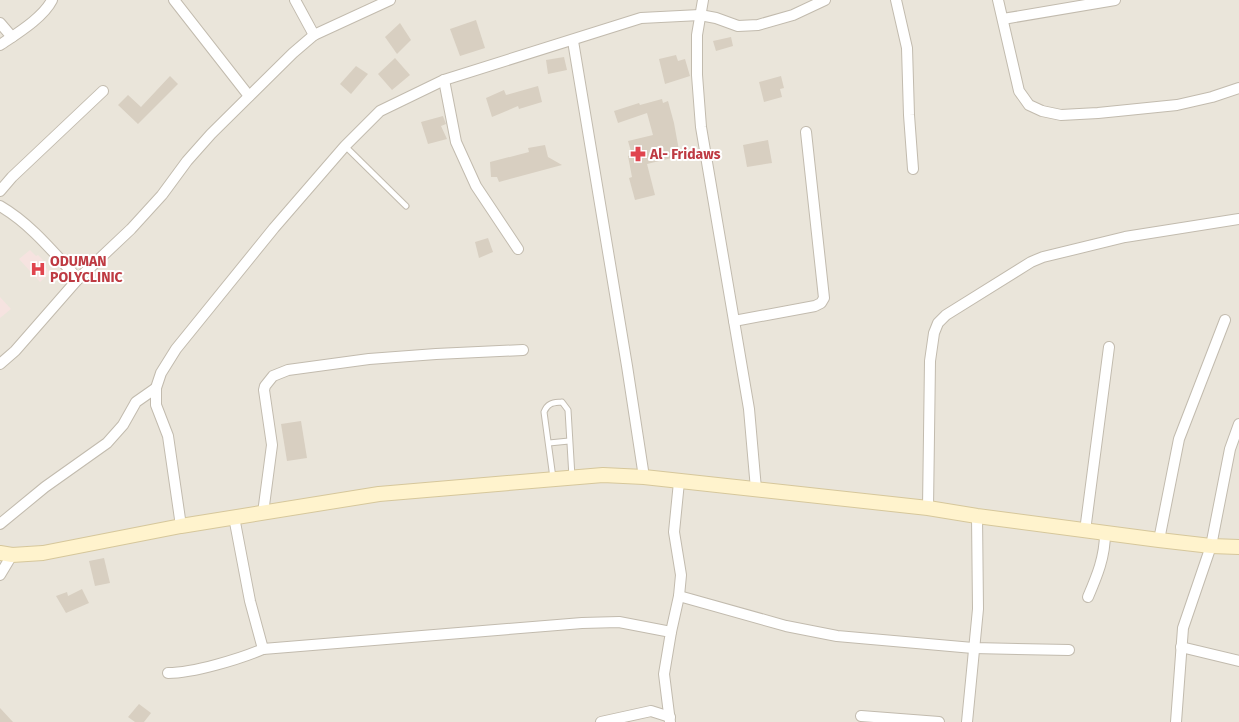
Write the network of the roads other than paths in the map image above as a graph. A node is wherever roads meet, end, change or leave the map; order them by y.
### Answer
1 (52, 0) edge
2 (174, 0) edge
3 (296, 0) edge
4 (390, 0) edge
5 (703, 0) edge
6 (825, 0) edge
7 (896, 0) edge
8 (998, 0) edge
9 (1115, 0) edge
10 (700, 15) junction
11 (1002, 19) junction
12 (0, 23) edge
13 (314, 35) junction
14 (12, 37) junction
15 (573, 41) junction
16 (0, 45) edge
17 (444, 80) junction
18 (1239, 88) edge
19 (103, 91) dead end
20 (249, 96) junction
21 (806, 132) dead end
22 (345, 146) junction
23 (912, 169) dead end
24 (0, 191) edge
25 (0, 206) edge
26 (406, 206) dead end
27 (1239, 219) edge
28 (518, 249) dead end
29 (78, 279) junction
30 (1226, 320) dead end
31 (734, 321) junction
32 (1109, 347) dead end
33 (523, 350) dead end
34 (0, 364) edge
35 (156, 388) junction
36 (1239, 424) edge
37 (569, 441) junction
38 (549, 443) junction
39 (572, 477) junction
40 (644, 477) junction
41 (554, 479) junction
42 (679, 482) junction
43 (756, 489) junction
44 (928, 508) junction
45 (263, 513) junction
46 (977, 516) junction
47 (234, 517) junction
48 (0, 524) edge
49 (181, 526) junction
50 (1085, 530) junction
51 (1105, 533) junction
52 (1159, 540) junction
53 (1212, 546) junction
54 (1239, 547) edge
55 (6, 554) edge
56 (0, 575) edge
57 (679, 596) junction
58 (1088, 597) dead end
59 (672, 632) junction
60 (1181, 647) junction
61 (973, 648) junction
62 (263, 649) junction
63 (1069, 650) dead end
64 (1239, 661) edge
65 (168, 673) dead end
66 (861, 716) dead end
67 (670, 719) edge
68 (601, 722) edge
69 (939, 722) edge
70 (967, 722) edge
71 (1176, 722) edge

1 - 14 street
2 - 20 street
3 - 13 street
4 - 13 street
5 - 10 street
6 - 10 street
7 - 23 street
8 - 11 street
9 - 11 street
10 - 15 street
10 - 31 street
11 - 18 street
12 - 14 street
13 - 20 street
14 - 16 street
15 - 17 street
15 - 40 street
17 - 22 street
17 - 28 street
19 - 24 street
20 - 29 street
21 - 31 street
22 - 26 lane
22 - 35 street
25 - 29 street
27 - 44 street
29 - 34 street
30 - 52 street
31 - 43 street
32 - 50 street
33 - 45 street
35 - 48 street
35 - 49 street
36 - 53 street
37 - 38 lane
37 - 38 lane
37 - 39 lane
38 - 41 lane
39 - 40 street
39 - 41 street
40 - 42 street
41 - 45 street
42 - 43 street
42 - 57 street
43 - 44 street
44 - 46 street
45 - 47 street
46 - 50 street
46 - 61 street
47 - 49 street
47 - 62 street
49 - 55 street
50 - 51 street
51 - 52 street
51 - 58 street
52 - 53 street
53 - 54 street
53 - 60 street
55 - 56 street
57 - 59 street
57 - 61 street
59 - 62 street
59 - 67 street
60 - 64 street
60 - 71 street
61 - 63 street
61 - 70 street
62 - 65 street
66 - 69 street
67 - 68 street

